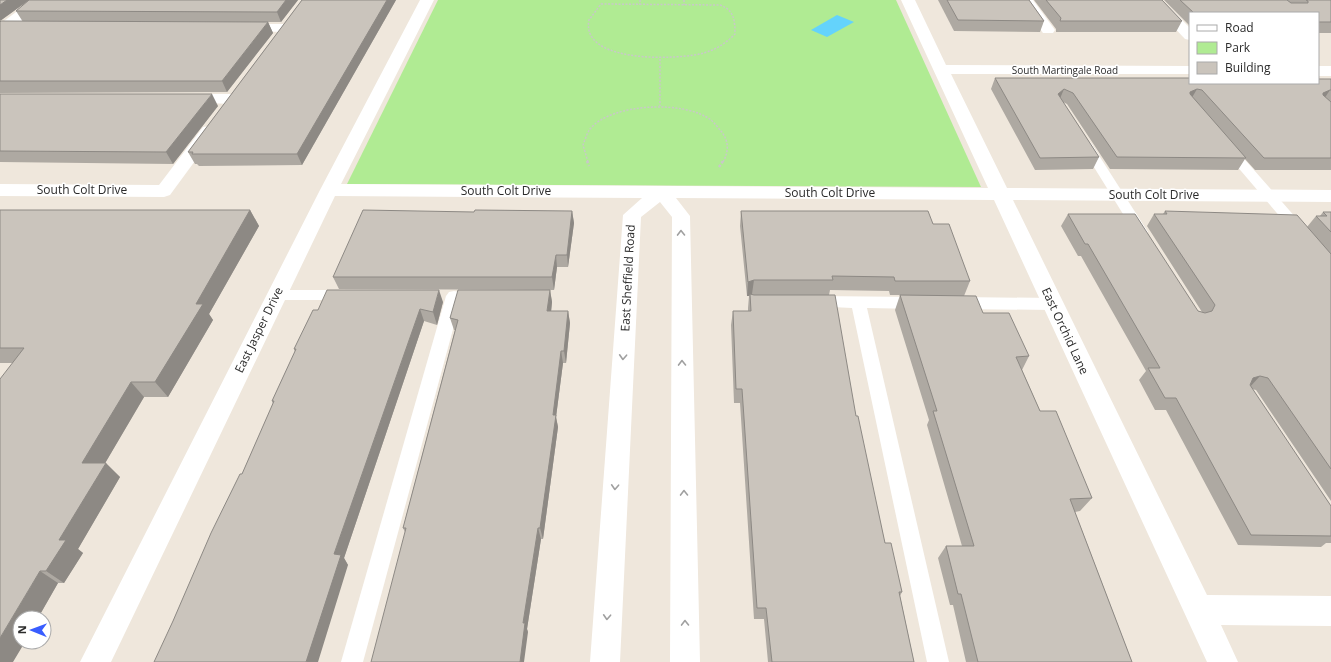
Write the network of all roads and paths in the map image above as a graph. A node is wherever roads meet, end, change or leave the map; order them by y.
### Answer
1 (40, 0) edge
2 (427, 0) edge
3 (640, 0) edge
4 (684, 0) edge
5 (908, 0) edge
6 (1026, 0) edge
7 (1155, 0) edge
8 (640, 4) junction
9 (684, 5) junction
10 (28, 28) edge
11 (224, 28) edge
12 (2, 29) edge
13 (1048, 30) dead end
14 (1189, 35) edge
15 (273, 46) edge
16 (660, 59) junction
17 (941, 69) junction
18 (1189, 70) edge
19 (1319, 71) edge
20 (1331, 71) edge
21 (171, 99) edge
22 (660, 106) junction
23 (1076, 131) edge
24 (1221, 141) edge
25 (0, 190) edge
26 (328, 190) junction
27 (606, 192) junction
28 (661, 192) junction
29 (708, 192) junction
30 (1000, 194) junction
31 (1117, 194) junction
32 (1268, 195) junction
33 (1331, 196) edge
34 (1305, 237) edge
35 (1146, 240) edge
36 (277, 295) junction
37 (362, 296) edge
38 (454, 296) dead end
39 (805, 302) edge
40 (858, 302) junction
41 (1052, 304) junction
42 (1198, 610) junction
43 (1331, 611) edge
44 (95, 662) edge
45 (352, 662) edge
46 (605, 662) edge
47 (685, 662) edge
48 (938, 662) edge
49 (1223, 662) edge

1 - 12 street
2 - 26 street, East Jasper Drive
3 - 8 path
4 - 9 path
5 - 17 street, East Orchid Lane
6 - 13 street
7 - 14 street
8 - 9 path
8 - 16 path
9 - 16 path
10 - 12 street
11 - 15 street
16 - 22 path
17 - 18 street, South Martingale Road
17 - 30 street, East Orchid Lane
19 - 20 street
21 - 25 street, South Colt Drive
22 - 27 path
22 - 29 path
23 - 31 lane
24 - 32 lane
26 - 27 street, South Colt Drive
26 - 36 street, East Jasper Drive
27 - 28 street, South Colt Drive
28 - 29 street, South Colt Drive
28 -> 46 street, East Sheffield Road
47 -> 28 street
29 - 30 street, South Colt Drive
30 - 31 street, South Colt Drive
30 - 41 street, East Orchid Lane
31 - 32 street, South Colt Drive
31 - 35 lane
32 - 33 street, South Colt Drive
32 - 34 lane
36 - 37 lane
36 - 44 street, East Jasper Drive
38 - 45 lane
39 - 40 lane
40 - 41 lane
40 - 48 lane
41 - 42 street, East Orchid Lane
42 - 43 street
42 - 49 street, East Orchid Lane

